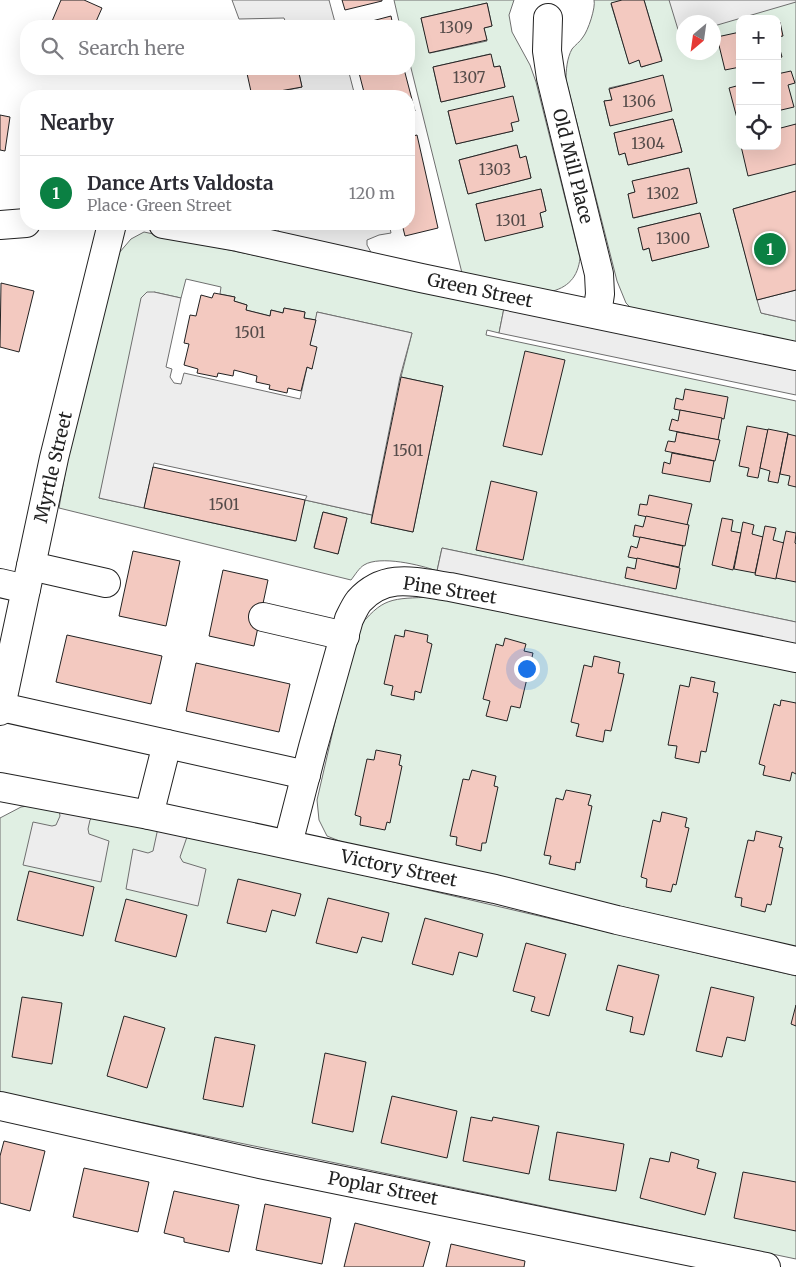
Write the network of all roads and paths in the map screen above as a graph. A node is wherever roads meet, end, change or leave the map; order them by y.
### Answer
1 (548, 18) dead end
2 (20, 223) edge
3 (0, 225) edge
4 (111, 230) edge
5 (198, 230) edge
6 (597, 314) junction
7 (796, 356) edge
8 (29, 578) junction
9 (0, 583) edge
10 (106, 583) dead end
11 (263, 618) dead end
12 (345, 636) junction
13 (796, 658) edge
14 (0, 709) edge
15 (167, 744) junction
16 (306, 775) junction
17 (0, 787) edge
18 (149, 815) junction
19 (288, 844) junction
20 (796, 961) edge
21 (0, 1106) edge
22 (766, 1267) edge

1 - 6 street, Old Mill Place
2 - 3 street
4 - 8 street, Myrtle Street
5 - 6 street, Green Street
6 - 7 street, Green Street
8 - 9 street
8 - 10 street
8 - 14 street, Myrtle Street
11 - 12 street
12 - 13 street, Pine Street
12 - 16 street, Pine Street
14 - 15 street
15 - 16 street
15 - 18 street
16 - 19 street, Pine Street
17 - 18 street, Victory Street
18 - 19 street, Victory Street
19 - 20 street, Victory Street
21 - 22 street, Poplar Street

